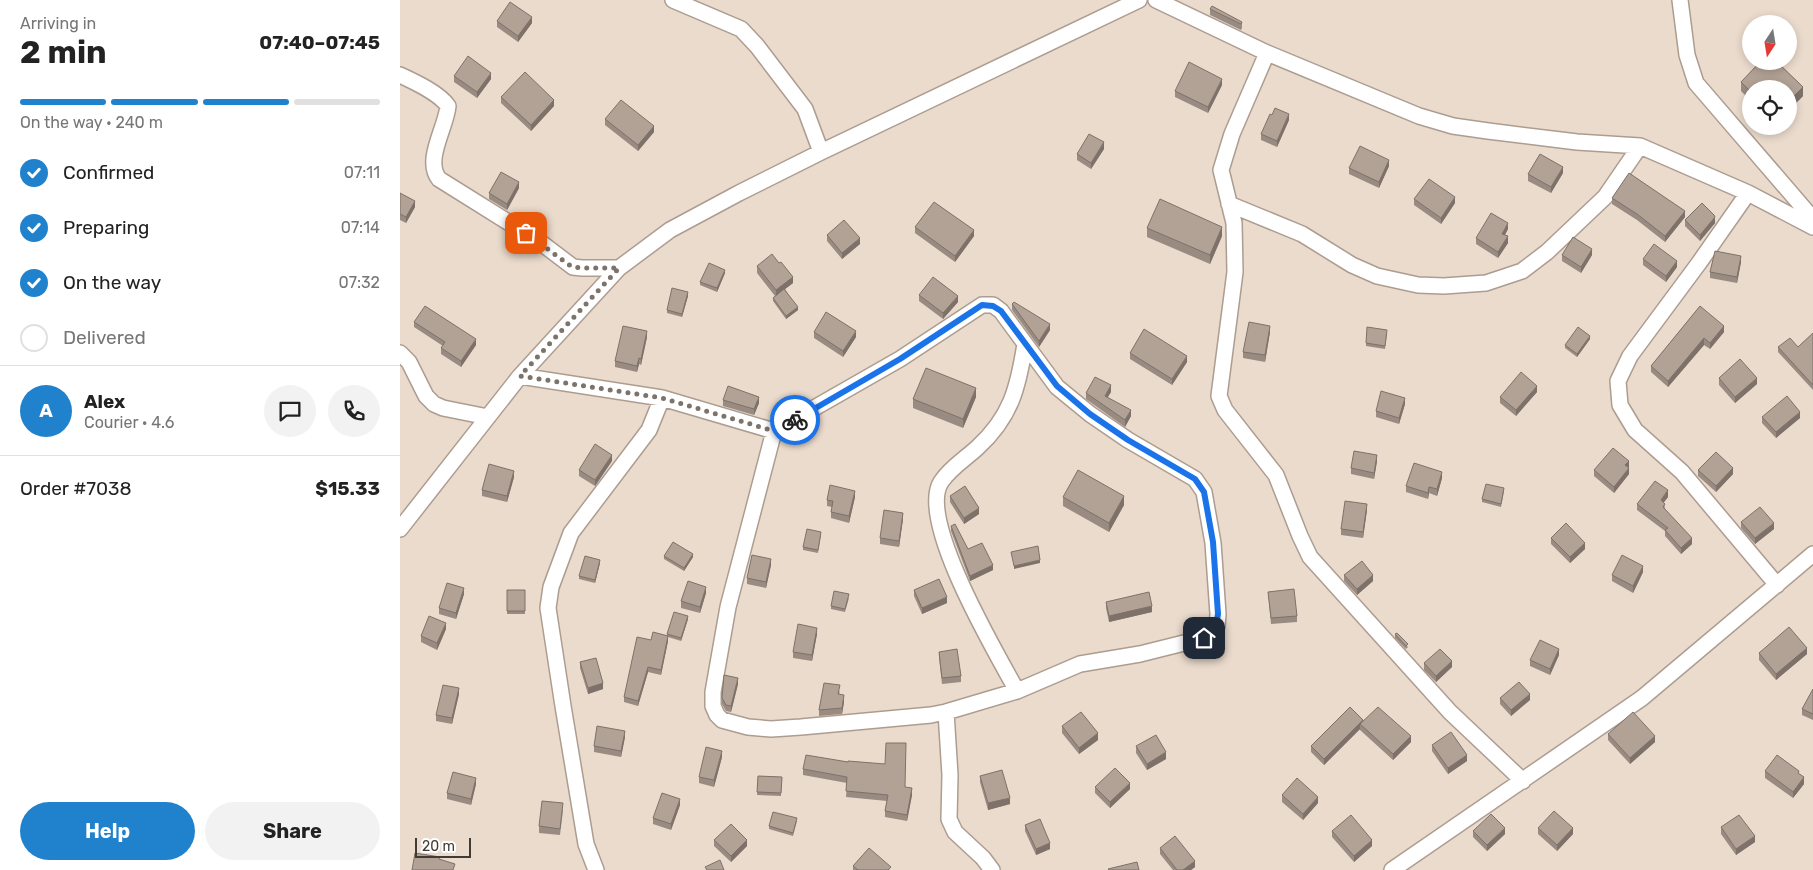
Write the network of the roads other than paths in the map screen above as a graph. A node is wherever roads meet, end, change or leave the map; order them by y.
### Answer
1 (673, 0) edge
2 (1139, 0) edge
3 (1156, 0) edge
4 (1680, 0) edge
5 (1267, 53) junction
6 (400, 75) edge
7 (1640, 146) junction
8 (821, 152) junction
9 (1748, 193) junction
10 (1229, 204) junction
11 (1813, 219) edge
12 (1813, 227) edge
13 (619, 268) junction
14 (1025, 344) junction
15 (400, 353) edge
16 (520, 376) junction
17 (662, 398) junction
18 (488, 416) junction
19 (774, 431) junction
20 (400, 529) edge
21 (1813, 554) edge
22 (1777, 585) junction
23 (1017, 691) junction
24 (946, 712) junction
25 (1523, 781) junction
26 (596, 870) edge
27 (992, 870) edge
28 (1392, 870) edge

1 - 8 street
2 - 8 street
3 - 5 street
4 - 11 street
5 - 7 street
5 - 10 street
6 - 13 street
7 - 9 street
7 - 10 street
8 - 13 street
9 - 12 street
9 - 22 street
10 - 25 street
13 - 16 street
14 - 19 street
14 - 23 street
14 - 23 street
15 - 18 street
16 - 17 street
16 - 18 street
17 - 19 street
17 - 26 street
18 - 20 street
19 - 24 street
21 - 22 street
22 - 25 street
23 - 24 street
24 - 27 street
25 - 28 street

